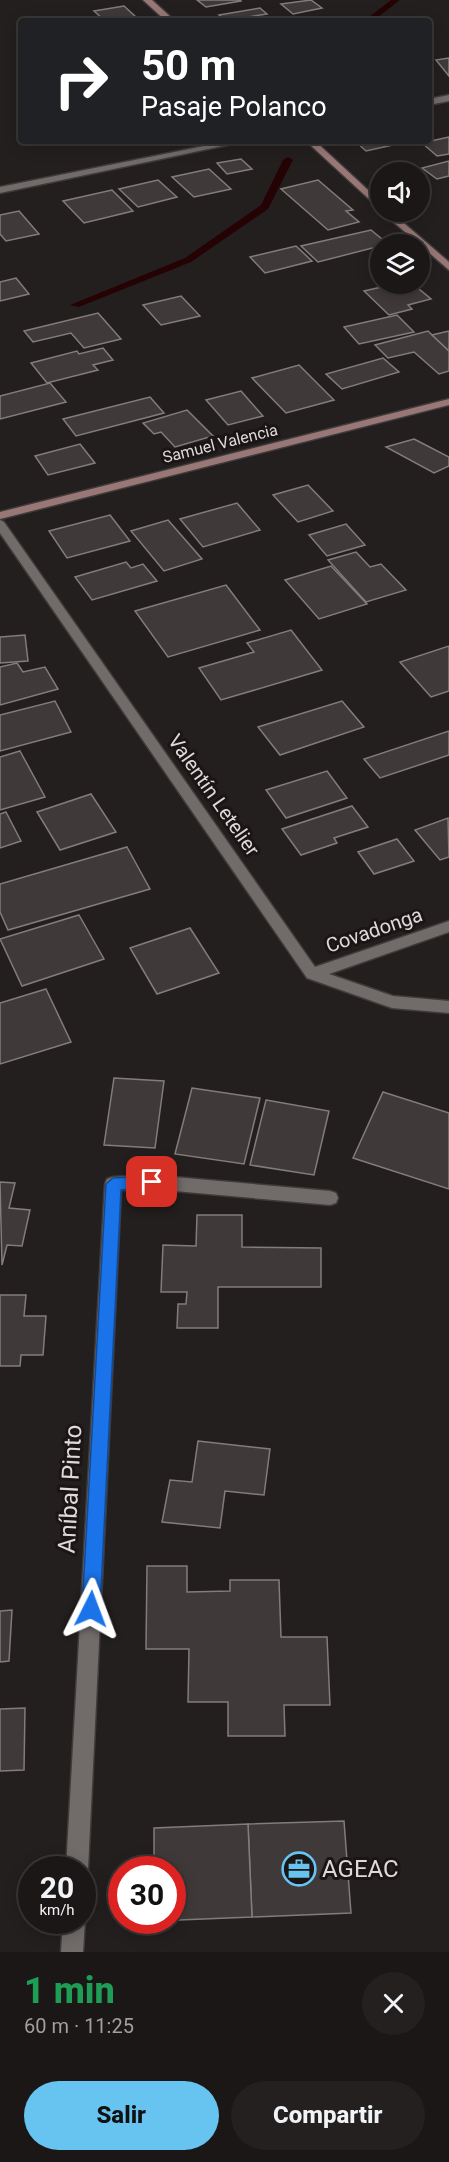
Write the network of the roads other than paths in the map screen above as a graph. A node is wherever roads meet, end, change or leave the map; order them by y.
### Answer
1 (147, 0) edge
2 (168, 18) edge
3 (449, 98) edge
4 (432, 101) edge
5 (228, 144) edge
6 (313, 144) edge
7 (0, 190) edge
8 (370, 197) edge
9 (397, 222) edge
10 (449, 267) edge
11 (449, 402) edge
12 (0, 516) edge
13 (0, 524) edge
14 (449, 926) edge
15 (312, 974) junction
16 (449, 1008) edge
17 (330, 1198) dead end
18 (78, 1856) edge
19 (73, 1934) edge
20 (72, 1952) edge

1 - 2 main road
3 - 4 street
5 - 7 street
6 - 8 main road
9 - 10 main road
11 - 12 main road, Samuel Valencia
13 - 15 street, Valentín Letelier
14 - 15 street, Covadonga
15 - 16 street
17 - 18 street, Aníbal Pinto
19 - 20 street

